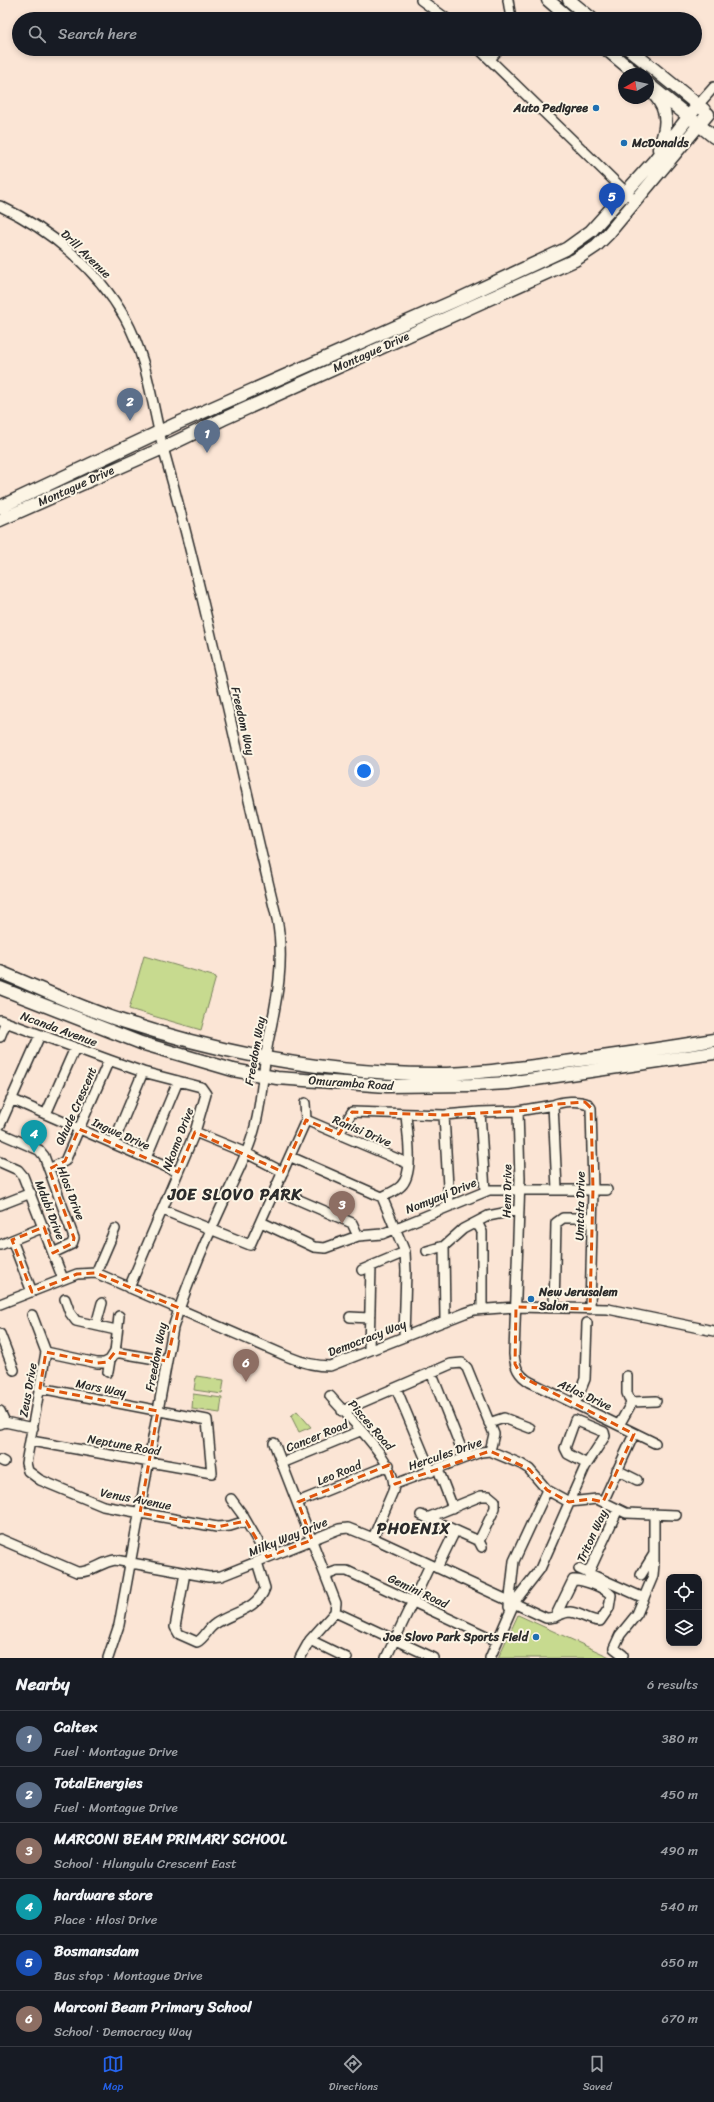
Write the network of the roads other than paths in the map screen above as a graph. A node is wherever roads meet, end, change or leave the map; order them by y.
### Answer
1 (421, 0) edge
2 (508, 0) edge
3 (548, 0) edge
4 (569, 0) edge
5 (437, 12) edge
6 (511, 12) edge
7 (562, 12) edge
8 (584, 12) edge
9 (487, 56) edge
10 (493, 56) edge
11 (614, 56) edge
12 (638, 56) edge
13 (490, 59) junction
14 (628, 68) edge
15 (714, 87) edge
16 (654, 89) edge
17 (654, 95) edge
18 (698, 105) junction
19 (688, 117) junction
20 (708, 117) edge
21 (714, 130) edge
22 (714, 137) edge
23 (654, 161) junction
24 (625, 193) junction
25 (636, 202) junction
26 (0, 206) edge
27 (159, 432) junction
28 (163, 448) junction
29 (0, 507) edge
30 (0, 520) edge
31 (0, 972) edge
32 (0, 988) edge
33 (3, 1021) edge
34 (40, 1035) junction
35 (0, 1037) edge
36 (714, 1040) edge
37 (75, 1048) junction
38 (714, 1053) edge
39 (265, 1058) junction
40 (109, 1060) junction
41 (143, 1072) junction
42 (262, 1076) junction
43 (178, 1081) junction
44 (201, 1087) joint
45 (11, 1099) junction
46 (304, 1103) dead end
47 (553, 1106) junction
48 (518, 1111) junction
49 (480, 1112) junction
50 (46, 1114) junction
51 (406, 1114) junction
52 (444, 1115) junction
53 (306, 1120) junction
54 (0, 1125) edge
55 (79, 1129) junction
56 (194, 1132) junction
57 (0, 1133) edge
58 (339, 1134) junction
59 (113, 1144) junction
60 (246, 1153) junction
61 (291, 1156) junction
62 (146, 1158) junction
63 (0, 1162) edge
64 (409, 1164) junction
65 (49, 1169) junction
66 (178, 1172) junction
67 (283, 1172) junction
68 (519, 1189) junction
69 (556, 1189) junction
70 (593, 1189) junction
71 (276, 1190) junction
72 (608, 1190) dead end
73 (485, 1191) junction
74 (31, 1193) junction
75 (382, 1197) junction
76 (0, 1205) edge
77 (449, 1205) junction
78 (162, 1210) junction
79 (518, 1210) junction
80 (592, 1218) junction
81 (261, 1222) junction
82 (473, 1224) junction
83 (44, 1227) junction
84 (116, 1229) dead end
85 (396, 1229) junction
86 (211, 1230) junction
87 (358, 1236) junction
88 (12, 1240) junction
89 (0, 1244) edge
90 (444, 1246) junction
91 (405, 1252) junction
92 (427, 1252) dead end
93 (54, 1253) junction
94 (96, 1273) junction
95 (63, 1279) junction
96 (129, 1288) junction
97 (32, 1292) junction
98 (65, 1299) dead end
99 (102, 1303) dead end
100 (0, 1304) edge
101 (516, 1307) junction
102 (179, 1308) junction
103 (554, 1308) junction
104 (482, 1309) junction
105 (590, 1309) junction
106 (32, 1315) dead end
107 (119, 1316) dead end
108 (350, 1317) dead end
109 (369, 1318) junction
110 (445, 1321) junction
111 (587, 1324) dead end
112 (96, 1325) junction
113 (116, 1330) junction
114 (714, 1330) edge
115 (0, 1334) edge
116 (404, 1337) junction
117 (2, 1345) edge
118 (369, 1350) junction
119 (46, 1352) junction
120 (114, 1352) junction
121 (110, 1360) junction
122 (167, 1361) junction
123 (14, 1370) dead end
124 (108, 1372) dead end
125 (430, 1372) junction
126 (627, 1376) dead end
127 (40, 1388) junction
128 (396, 1388) junction
129 (330, 1396) dead end
130 (656, 1401) dead end
131 (631, 1403) junction
132 (575, 1404) junction
133 (342, 1410) junction
134 (0, 1411) edge
135 (158, 1411) junction
136 (3, 1423) edge
137 (489, 1423) junction
138 (619, 1425) junction
139 (33, 1428) junction
140 (530, 1428) dead end
141 (360, 1431) junction
142 (634, 1434) junction
143 (31, 1441) junction
144 (274, 1443) dead end
145 (655, 1443) dead end
146 (490, 1451) junction
147 (465, 1458) junction
148 (148, 1462) junction
149 (282, 1463) junction
150 (587, 1464) junction
151 (389, 1465) junction
152 (434, 1470) junction
153 (617, 1470) junction
154 (28, 1471) joint
155 (212, 1473) joint
156 (637, 1480) dead end
157 (395, 1484) junction
158 (547, 1490) junction
159 (231, 1499) dead end
160 (298, 1502) junction
161 (569, 1502) junction
162 (603, 1502) junction
163 (452, 1508) junction
164 (618, 1509) junction
165 (140, 1513) junction
166 (654, 1514) junction
167 (676, 1514) dead end
168 (246, 1521) junction
169 (455, 1531) junction
170 (373, 1538) junction
171 (0, 1539) edge
172 (312, 1540) junction
173 (654, 1554) junction
174 (267, 1557) junction
175 (130, 1562) junction
176 (257, 1562) junction
177 (434, 1566) junction
178 (578, 1569) dead end
179 (185, 1573) junction
180 (588, 1574) junction
181 (326, 1575) junction
182 (641, 1575) dead end
183 (644, 1598) junction
184 (412, 1601) junction
185 (511, 1603) junction
186 (335, 1612) junction
187 (555, 1617) junction
188 (394, 1639) junction
189 (310, 1640) junction
190 (497, 1641) junction
191 (110, 1648) junction
192 (624, 1655) dead end
193 (104, 1658) edge
194 (108, 1658) edge
195 (300, 1658) edge
196 (347, 1658) edge
197 (386, 1658) edge
198 (434, 1658) edge
199 (490, 1658) edge

1 - 5 street
2 - 6 street
3 - 7 main road
4 - 8 main road
9 - 13 street
10 - 13 street
11 - 14 main road
12 - 18 main road
13 - 24 street
15 - 18 street
16 - 19 main road
17 - 23 main road
18 - 19 main road, Montague Drive
18 - 20 main road
19 - 20 main road
19 - 23 main road, Montague Drive
20 - 21 main road
20 - 22 main road
20 - 25 main road, Montague Drive
23 - 24 main road, Montague Drive
24 - 25 street
24 - 27 main road, Montague Drive
25 - 28 main road, Montague Drive
26 - 27 street, Drill Avenue
27 - 28 street, Drill Avenue
27 - 29 main road, Montague Drive
28 - 30 main road, Montague Drive
28 - 39 street, Freedom Way
31 - 39 main road, Omuramba Road
32 - 42 main road, Omuramba Road
33 - 34 street, Ncanda Avenue
33 - 35 street
34 - 37 street, Ncanda Avenue
34 - 45 street
36 - 39 main road, Omuramba Road
37 - 40 street, Ncanda Avenue
37 - 50 street
38 - 42 main road, Omuramba Road
39 - 42 street, Freedom Way
40 - 41 street, Qhude Crescent
40 - 55 street, Qhude Crescent
41 - 43 street, Qhude Crescent
41 - 59 street
42 - 60 street, Freedom Way
43 - 44 street, Qhude Crescent
43 - 62 street
44 - 56 street, Nkomo Drive
45 - 50 street, Ingwe Drive
45 - 54 street
46 - 53 street
47 - 48 street
47 - 69 street
47 - 70 street, Umtata Drive
48 - 49 street
48 - 68 street, Hem Drive
49 - 52 street
49 - 73 street
50 - 55 street, Ingwe Drive
51 - 52 street
51 - 58 street
51 - 64 street
52 - 77 street
53 - 58 street, Ranisi Drive
53 - 61 street
55 - 59 street, Ingwe Drive
55 - 65 street, Qhude Crescent
56 - 60 street
56 - 66 street, Nkomo Drive
57 - 65 street, Hlosi Drive
58 - 64 street, Ranisi Drive
59 - 62 street, Ingwe Drive
60 - 67 street
60 - 86 street, Freedom Way
61 - 67 street
61 - 75 street
62 - 66 street, Ingwe Drive
63 - 74 street, Mdubi Drive
64 - 75 street
65 - 93 street, Hlosi Drive
66 - 78 street, Nkomo Drive
67 - 71 street
68 - 69 street, Nomyayi Drive
68 - 73 street, Nomyayi Drive
68 - 79 street, Hem Drive
69 - 70 street, Nomyayi Drive
70 - 72 street, Nomyayi Drive
70 - 80 street, Umtata Drive
71 - 81 street
71 - 87 street
73 - 77 street, Nomyayi Drive
74 - 76 street
74 - 83 street, Mdubi Drive
75 - 85 street
77 - 85 street, Nomyayi Drive
78 - 86 street
78 - 96 street, Nkomo Drive
79 - 82 street
79 - 101 street, Hem Drive
80 - 103 street
80 - 105 street, Umtata Drive
81 - 86 street
81 - 87 street, Nomyayi Drive
82 - 90 street
82 - 104 street
83 - 88 street
83 - 93 street, Mdubi Drive
84 - 94 street
85 - 87 street, Nomyayi Drive
85 - 91 street
86 - 102 street, Freedom Way
88 - 89 street
88 - 97 street
90 - 92 street
90 - 110 street
91 - 109 street
91 - 116 street
93 - 95 street, Mdubi Drive
94 - 95 street, Democracy Way
94 - 96 street, Democracy Way
95 - 97 street, Democracy Way
96 - 102 street, Democracy Way
97 - 100 street, Democracy Way
98 - 112 street
99 - 112 street
101 - 103 street, Democracy Way
101 - 104 street, Democracy Way
101 - 132 street, Atlas Drive
102 - 118 street, Democracy Way
102 - 122 street, Freedom Way
103 - 105 street, Democracy Way
104 - 110 street, Democracy Way
105 - 114 street, Democracy Way
106 - 119 street, Zeus Drive
107 - 113 street
108 - 109 street
109 - 118 street
110 - 116 street, Democracy Way
111 - 132 street
112 - 113 street
113 - 120 street
115 - 117 street
116 - 118 street, Democracy Way
117 - 123 street
119 - 121 street
119 - 127 street, Zeus Drive
120 - 121 street
120 - 122 street
121 - 124 street
122 - 135 street, Freedom Way
125 - 128 street
125 - 137 street
125 - 147 street
126 - 131 street
127 - 135 street, Mars Way
127 - 139 street, Zeus Drive
128 - 133 street
128 - 152 street
129 - 133 street, Pisces Road
130 - 131 street
131 - 138 street
132 - 138 street, Atlas Drive
133 - 141 street, Pisces Road
134 - 136 street
135 - 148 street, Freedom Way
135 - 155 street, Mars Way
136 - 139 street
137 - 140 street
137 - 146 street
138 - 142 street, Atlas Drive
139 - 143 street, Zeus Drive
141 - 149 street, Cancer Road
141 - 151 street, Pisces Road
142 - 145 street, Atlas Drive
142 - 153 street
143 - 148 street, Neptune Road
143 - 154 street, Zeus Drive
144 - 149 street
146 - 147 street, Hercules Drive
146 - 158 street, Hercules Drive
147 - 152 street, Hercules Drive
148 - 155 street, Neptune Road
148 - 165 street, Freedom Way
149 - 160 street
150 - 150 street
150 - 161 street
151 - 157 street, Pisces Road
151 - 160 street, Leo Road
152 - 157 street, Hercules Drive
152 - 163 street
153 - 156 street
153 - 162 street
154 - 165 street, Venus Avenue
157 - 170 street
158 - 161 street, Hercules Drive
158 - 185 street
159 - 168 street
160 - 172 street
161 - 162 street
161 - 185 street
162 - 164 street
163 - 169 street
163 - 169 street
164 - 166 street
164 - 180 street, Triton Way
165 - 168 street, Venus Avenue
165 - 175 street, Freedom Way
166 - 167 street
166 - 173 street
168 - 174 street
169 - 177 street
170 - 172 street, Milky Way Drive
170 - 177 street, Milky Way Drive
171 - 175 street, Milky Way Drive
172 - 174 street, Milky Way Drive
172 - 181 street
173 - 182 street
173 - 183 street
174 - 176 street, Milky Way Drive
175 - 179 street, Milky Way Drive
175 - 191 street, Freedom Way
176 - 179 street, Milky Way Drive
176 - 179 street
177 - 184 street
177 - 185 street, Milky Way Drive
178 - 180 street, Triton Way
180 - 183 street, Triton Way
181 - 184 street, Gemini Road
181 - 186 street
183 - 192 street
184 - 188 street
184 - 190 street, Gemini Road
185 - 187 street, Milky Way Drive
185 - 190 street
186 - 188 street
186 - 189 street
187 - 187 street
188 - 197 street
188 - 198 street
189 - 195 street
189 - 196 street
190 - 199 street
191 - 193 street, Freedom Way
191 - 194 street, Freedom Way

